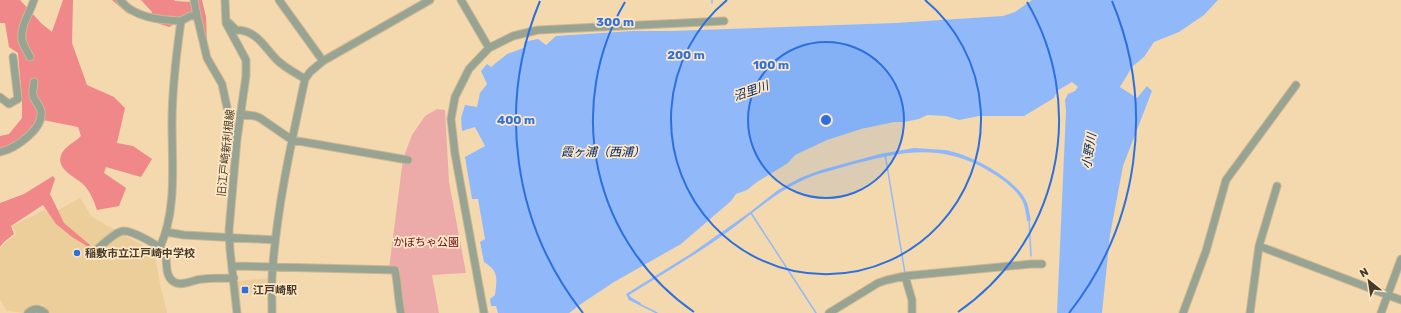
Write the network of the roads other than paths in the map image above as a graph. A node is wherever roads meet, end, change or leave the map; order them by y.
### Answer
1 (34, 0) edge
2 (120, 0) edge
3 (194, 0) edge
4 (225, 0) edge
5 (279, 0) edge
6 (430, 0) edge
7 (461, 0) edge
8 (197, 16) junction
9 (181, 21) junction
10 (724, 21) dead end
11 (226, 23) junction
12 (489, 48) junction
13 (12, 57) dead end
14 (30, 57) dead end
15 (323, 62) junction
16 (305, 79) junction
17 (34, 82) dead end
18 (1296, 85) dead end
19 (0, 97) edge
20 (240, 114) junction
21 (237, 139) junction
22 (292, 140) junction
23 (0, 152) edge
24 (408, 160) dead end
25 (1277, 186) dead end
26 (166, 232) junction
27 (229, 237) junction
28 (275, 240) junction
29 (1259, 246) junction
30 (160, 248) junction
31 (96, 251) dead end
32 (1401, 260) edge
33 (1042, 264) dead end
34 (233, 266) junction
35 (272, 266) junction
36 (905, 276) junction
37 (234, 278) junction
38 (1387, 295) junction
39 (1401, 300) edge
40 (28, 313) edge
41 (45, 313) edge
42 (237, 313) edge
43 (272, 313) edge
44 (401, 313) edge
45 (484, 313) edge
46 (828, 313) edge
47 (912, 313) edge
48 (1183, 313) edge
49 (1250, 313) edge
50 (1381, 313) edge

1 - 14 street
2 - 9 street
3 - 8 street
4 - 11 street, 旧江戸崎新利根線
5 - 15 street
6 - 15 street
7 - 12 street
8 - 9 street
8 - 21 street
9 - 26 street
10 - 12 street
11 - 16 street
11 - 20 street, 旧江戸崎新利根線
12 - 45 street
13 - 19 street
15 - 16 street
16 - 22 street
17 - 23 street
18 - 48 street
20 - 21 street, 旧江戸崎新利根線
20 - 22 street
21 - 27 street, 旧江戸崎新利根線
22 - 24 street
22 - 28 street
25 - 29 street
26 - 27 street
26 - 30 street
27 - 28 street
27 - 34 street, 旧江戸崎新利根線
28 - 35 street
29 - 38 street
29 - 49 street
30 - 31 street
30 - 37 street
32 - 38 street
33 - 36 street
34 - 35 street
34 - 37 street, 旧江戸崎新利根線
35 - 43 street
35 - 44 street
36 - 46 street
36 - 47 street
37 - 42 street, 旧江戸崎新利根線
38 - 39 street
38 - 50 street
40 - 41 street

